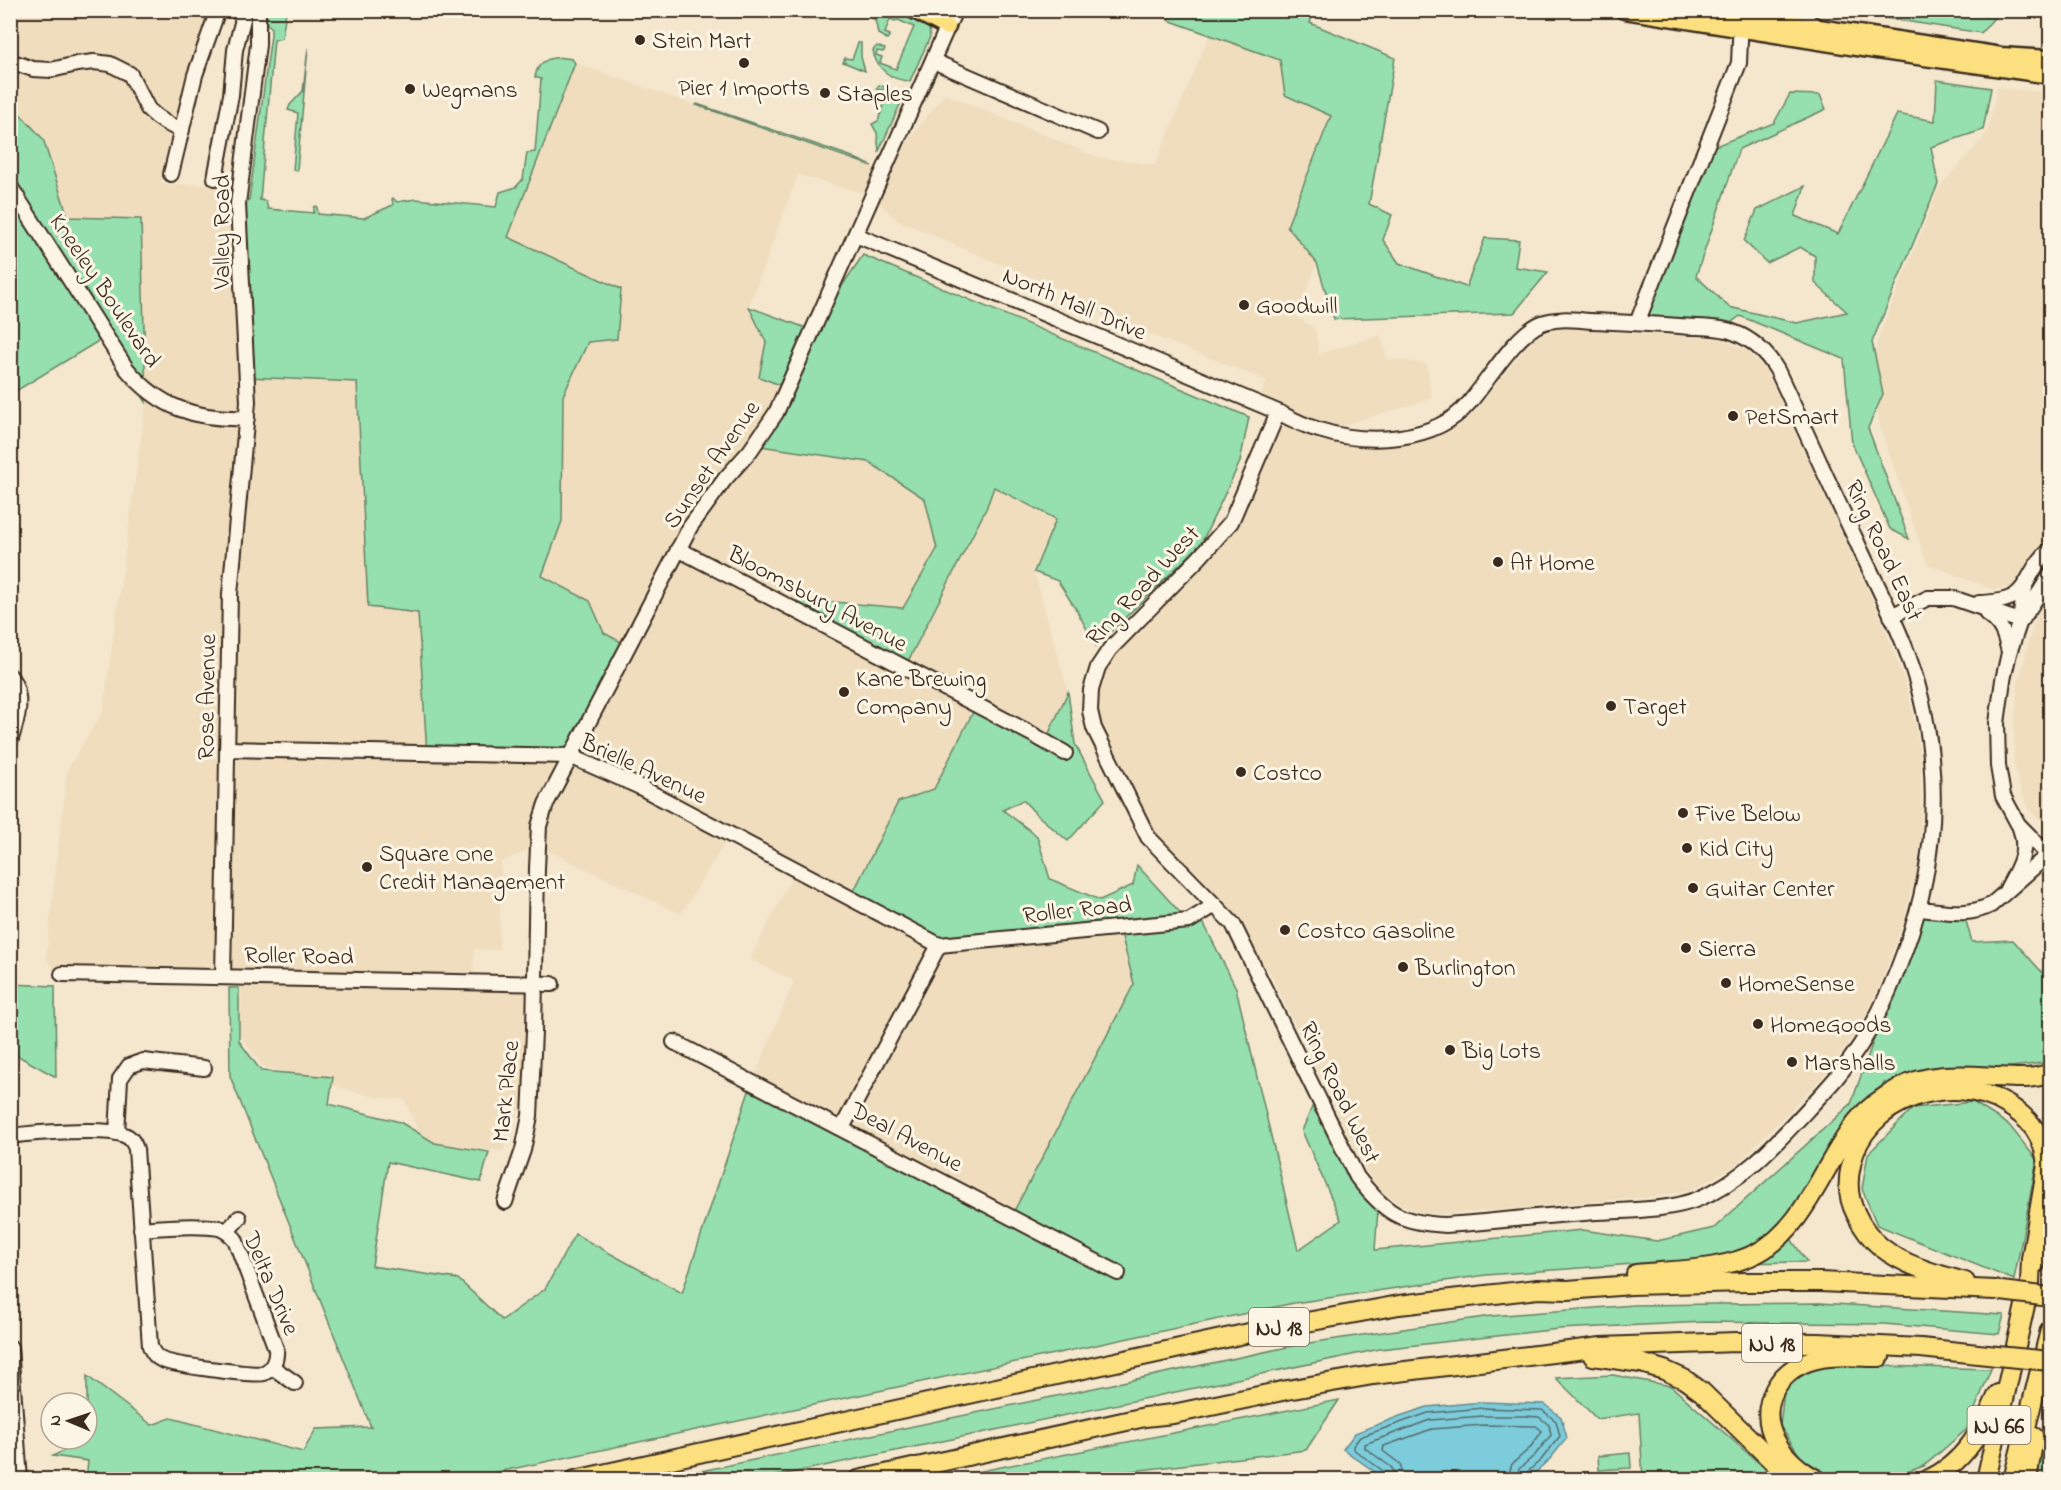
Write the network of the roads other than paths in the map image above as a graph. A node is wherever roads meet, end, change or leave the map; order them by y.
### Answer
1 (218, 10) edge
2 (237, 10) edge
3 (258, 10) edge
4 (914, 10) edge
5 (955, 10) edge
6 (1624, 10) edge
7 (1702, 10) edge
8 (1789, 10) edge
9 (1741, 23) junction
10 (947, 27) junction
11 (1822, 28) junction
12 (2050, 59) edge
13 (10, 61) edge
14 (933, 61) junction
15 (233, 73) junction
16 (2050, 75) edge
17 (254, 76) junction
18 (182, 130) junction
19 (1098, 132) dead end
20 (220, 155) junction
21 (244, 157) junction
22 (171, 174) dead end
23 (215, 178) dead end
24 (10, 186) edge
25 (856, 235) junction
26 (1638, 323) junction
27 (1278, 412) junction
28 (247, 418) junction
29 (678, 549) junction
30 (2050, 550) edge
31 (2050, 576) edge
32 (2025, 587) junction
33 (1973, 604) junction
34 (1891, 616) junction
35 (2020, 621) junction
36 (2009, 653) junction
37 (10, 676) edge
38 (10, 742) edge
39 (227, 749) junction
40 (1065, 753) dead end
41 (570, 756) junction
42 (2018, 824) junction
43 (2049, 854) edge
44 (2004, 894) junction
45 (1215, 905) junction
46 (1920, 909) junction
47 (939, 945) junction
48 (62, 974) dead end
49 (224, 977) junction
50 (534, 982) junction
51 (552, 984) dead end
52 (675, 1042) dead end
53 (204, 1068) dead end
54 (2050, 1073) edge
55 (842, 1128) junction
56 (117, 1133) junction
57 (10, 1136) edge
58 (505, 1202) dead end
59 (239, 1218) dead end
60 (2050, 1219) edge
61 (141, 1229) junction
62 (227, 1231) junction
63 (1118, 1273) dead end
64 (2030, 1283) junction
65 (1538, 1289) junction
66 (1998, 1291) junction
67 (2050, 1297) edge
68 (2050, 1330) edge
69 (10, 1347) edge
70 (1561, 1352) junction
71 (1996, 1361) junction
72 (272, 1366) junction
73 (2045, 1367) edge
74 (296, 1383) dead end
75 (20, 1479) edge
76 (575, 1479) edge
77 (858, 1479) edge
78 (1792, 1479) edge
79 (1817, 1479) edge
80 (1927, 1479) edge
81 (1986, 1479) edge
82 (2013, 1479) edge
83 (2027, 1479) edge

1 - 18 street
2 - 15 street
3 - 17 street, Valley Road
4 - 10 main road
5 - 10 street, Sunset Avenue
6 - 9 main road
7 - 9 main road
8 - 11 street
9 - 11 main road
9 - 16 main road
9 - 26 street
10 - 14 street, Sunset Avenue
11 - 12 main road
13 - 18 street
14 - 19 street
14 - 25 street, Sunset Avenue
15 - 17 street
15 - 20 street
17 - 21 street, Valley Road
18 - 22 street
20 - 21 street
20 - 23 street
21 - 28 street, Valley Road
24 - 28 street, Kneeley Boulevard
25 - 27 street, North Mall Drive
25 - 29 street, Sunset Avenue
26 - 27 street, Ring Road East
26 - 34 street, Ring Road East
27 - 45 street, Ring Road West
28 - 39 street, Rose Avenue
29 - 40 street, Bloomsbury Avenue
29 - 41 street, Sunset Avenue
30 - 32 street
31 - 35 street
32 - 33 street
32 - 35 street
33 - 34 street
33 - 35 street
33 - 36 street
34 - 46 street, Ring Road East
35 - 36 street
36 - 42 street
37 - 38 street
39 - 41 street, Brielle Avenue
39 - 49 street, Rose Avenue
41 - 47 street, Brielle Avenue
41 - 50 street, Sunset Avenue
42 - 43 street
42 - 44 street
43 - 44 street
44 - 46 street
45 - 46 street, Ring Road West
45 - 47 street, Roller Road
47 - 55 street
48 - 49 street, Roller Road
49 - 50 street, Roller Road
50 - 51 street, Roller Road
50 - 58 street, Mark Place
52 - 55 street, Deal Avenue
53 - 56 street
54 - 65 highway
55 - 63 street, Deal Avenue
56 - 57 street
56 - 61 street, Delta Drive
59 - 62 street
60 - 64 main road, NJ 66
61 - 62 street, Delta Drive
61 - 72 street, Delta Drive
62 - 72 street, Delta Drive
64 - 66 highway
64 - 71 highway, NJ 66
65 - 66 highway, NJ 18
65 - 76 highway, NJ 18
66 - 67 highway, NJ 18, bridge
68 - 73 highway, NJ 66
69 - 75 street
70 - 71 highway, NJ 18
70 - 77 highway, NJ 18
70 - 78 highway
71 - 73 highway, NJ 18, bridge
71 - 79 highway
71 - 80 highway
71 - 81 highway, NJ 66
72 - 74 street
73 - 82 highway, NJ 66
73 - 83 highway

